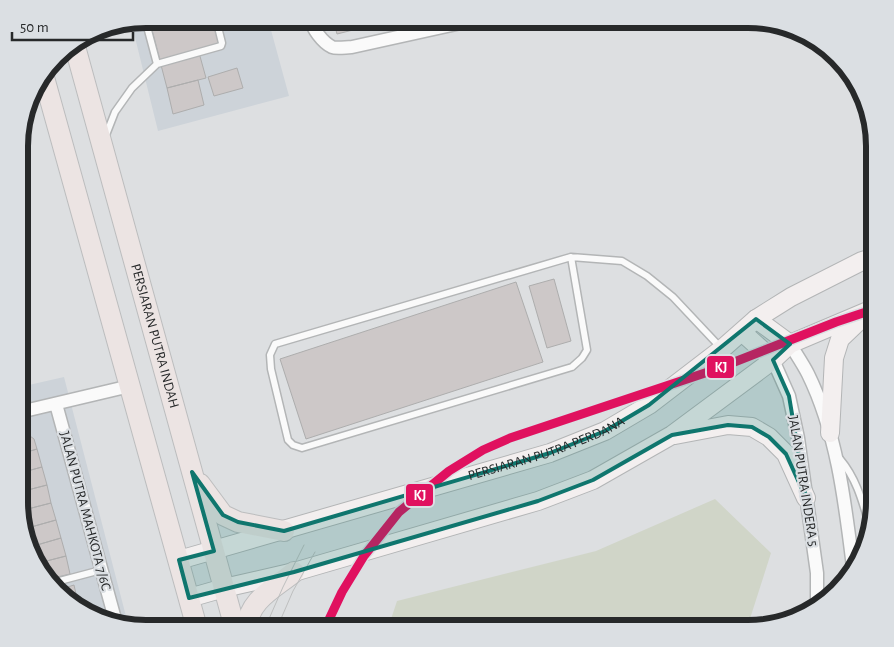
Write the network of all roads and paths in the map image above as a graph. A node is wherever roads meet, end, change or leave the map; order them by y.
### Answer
1 (147, 28) edge
2 (218, 28) edge
3 (314, 28) edge
4 (438, 28) edge
5 (76, 51) edge
6 (157, 64) junction
7 (45, 83) edge
8 (102, 144) junction
9 (571, 257) junction
10 (866, 260) edge
11 (866, 312) edge
12 (866, 316) edge
13 (756, 320) junction
14 (742, 332) junction
15 (790, 344) junction
16 (722, 349) junction
17 (773, 360) junction
18 (130, 386) junction
19 (56, 404) junction
20 (28, 410) edge
21 (830, 433) junction
22 (672, 435) junction
23 (834, 452) junction
24 (192, 472) junction
25 (806, 498) junction
26 (866, 509) edge
27 (284, 531) junction
28 (214, 551) junction
29 (852, 558) edge
30 (179, 560) junction
31 (101, 570) junction
32 (294, 572) junction
33 (59, 581) edge
34 (224, 588) junction
35 (817, 597) edge
36 (189, 598) junction
37 (114, 615) edge
38 (195, 619) edge
39 (233, 619) edge
40 (248, 619) edge

1 - 6 lane
2 - 6 lane
3 - 4 street
5 - 8 main road, PERSIARAN PUTRA INDAH
6 - 8 lane
7 - 18 main road
8 - 24 main road, PERSIARAN PUTRA INDAH
9 - 9 lane
9 - 16 lane
10 - 13 main road, PERSIARAN PUTRA PERDANA
11 - 15 main road
12 - 21 main road
13 - 14 main road, PERSIARAN PUTRA PERDANA
13 - 15 main road
14 - 16 main road, PERSIARAN PUTRA PERDANA
14 - 17 main road
15 - 17 main road
15 - 21 street
16 - 27 main road, PERSIARAN PUTRA PERDANA
17 - 22 main road
17 - 25 street, JALAN PUTRA INDERA 5
18 - 19 street
18 - 30 main road
19 - 20 street
19 - 31 street, JALAN PUTRA MAHKOTA 7/6C
21 - 23 street
22 - 25 main road
22 - 32 main road
23 - 26 lane
23 - 29 street
24 - 27 main road
24 - 28 main road, PERSIARAN PUTRA INDAH
25 - 35 street, JALAN PUTRA INDERA 5
27 - 28 main road, PERSIARAN PUTRA PERDANA
28 - 30 main road, PERSIARAN PUTRA PERDANA
28 - 34 main road, PERSIARAN PUTRA INDAH
30 - 36 main road
31 - 33 lane
31 - 37 street, JALAN PUTRA MAHKOTA 7/6C
32 - 34 main road
32 - 40 main road
34 - 36 main road
34 - 39 main road, PERSIARAN PUTRA INDAH
36 - 38 main road

